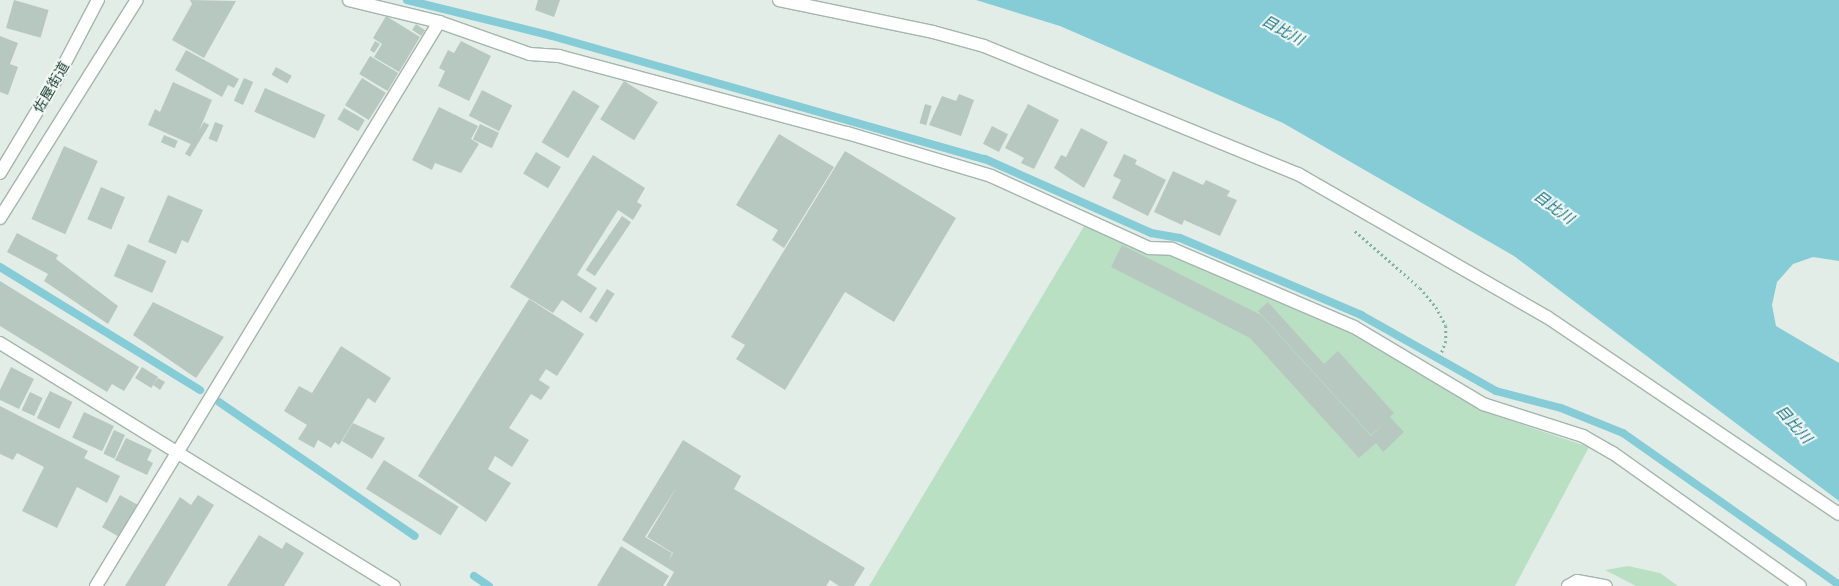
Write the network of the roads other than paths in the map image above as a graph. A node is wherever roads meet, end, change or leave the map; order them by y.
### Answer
1 (98, 0) edge
2 (137, 0) edge
3 (349, 0) edge
4 (778, 0) edge
5 (439, 22) junction
6 (0, 173) edge
7 (0, 218) edge
8 (0, 343) edge
9 (175, 452) junction
10 (1839, 514) edge
11 (96, 586) edge
12 (394, 586) edge
13 (1568, 586) edge
14 (1606, 586) edge
15 (1800, 586) edge

1 - 6 street, 佐屋街道
2 - 7 street
3 - 5 street
4 - 10 street
5 - 9 street
5 - 15 street
8 - 9 street
9 - 11 street
9 - 12 street
13 - 14 street

